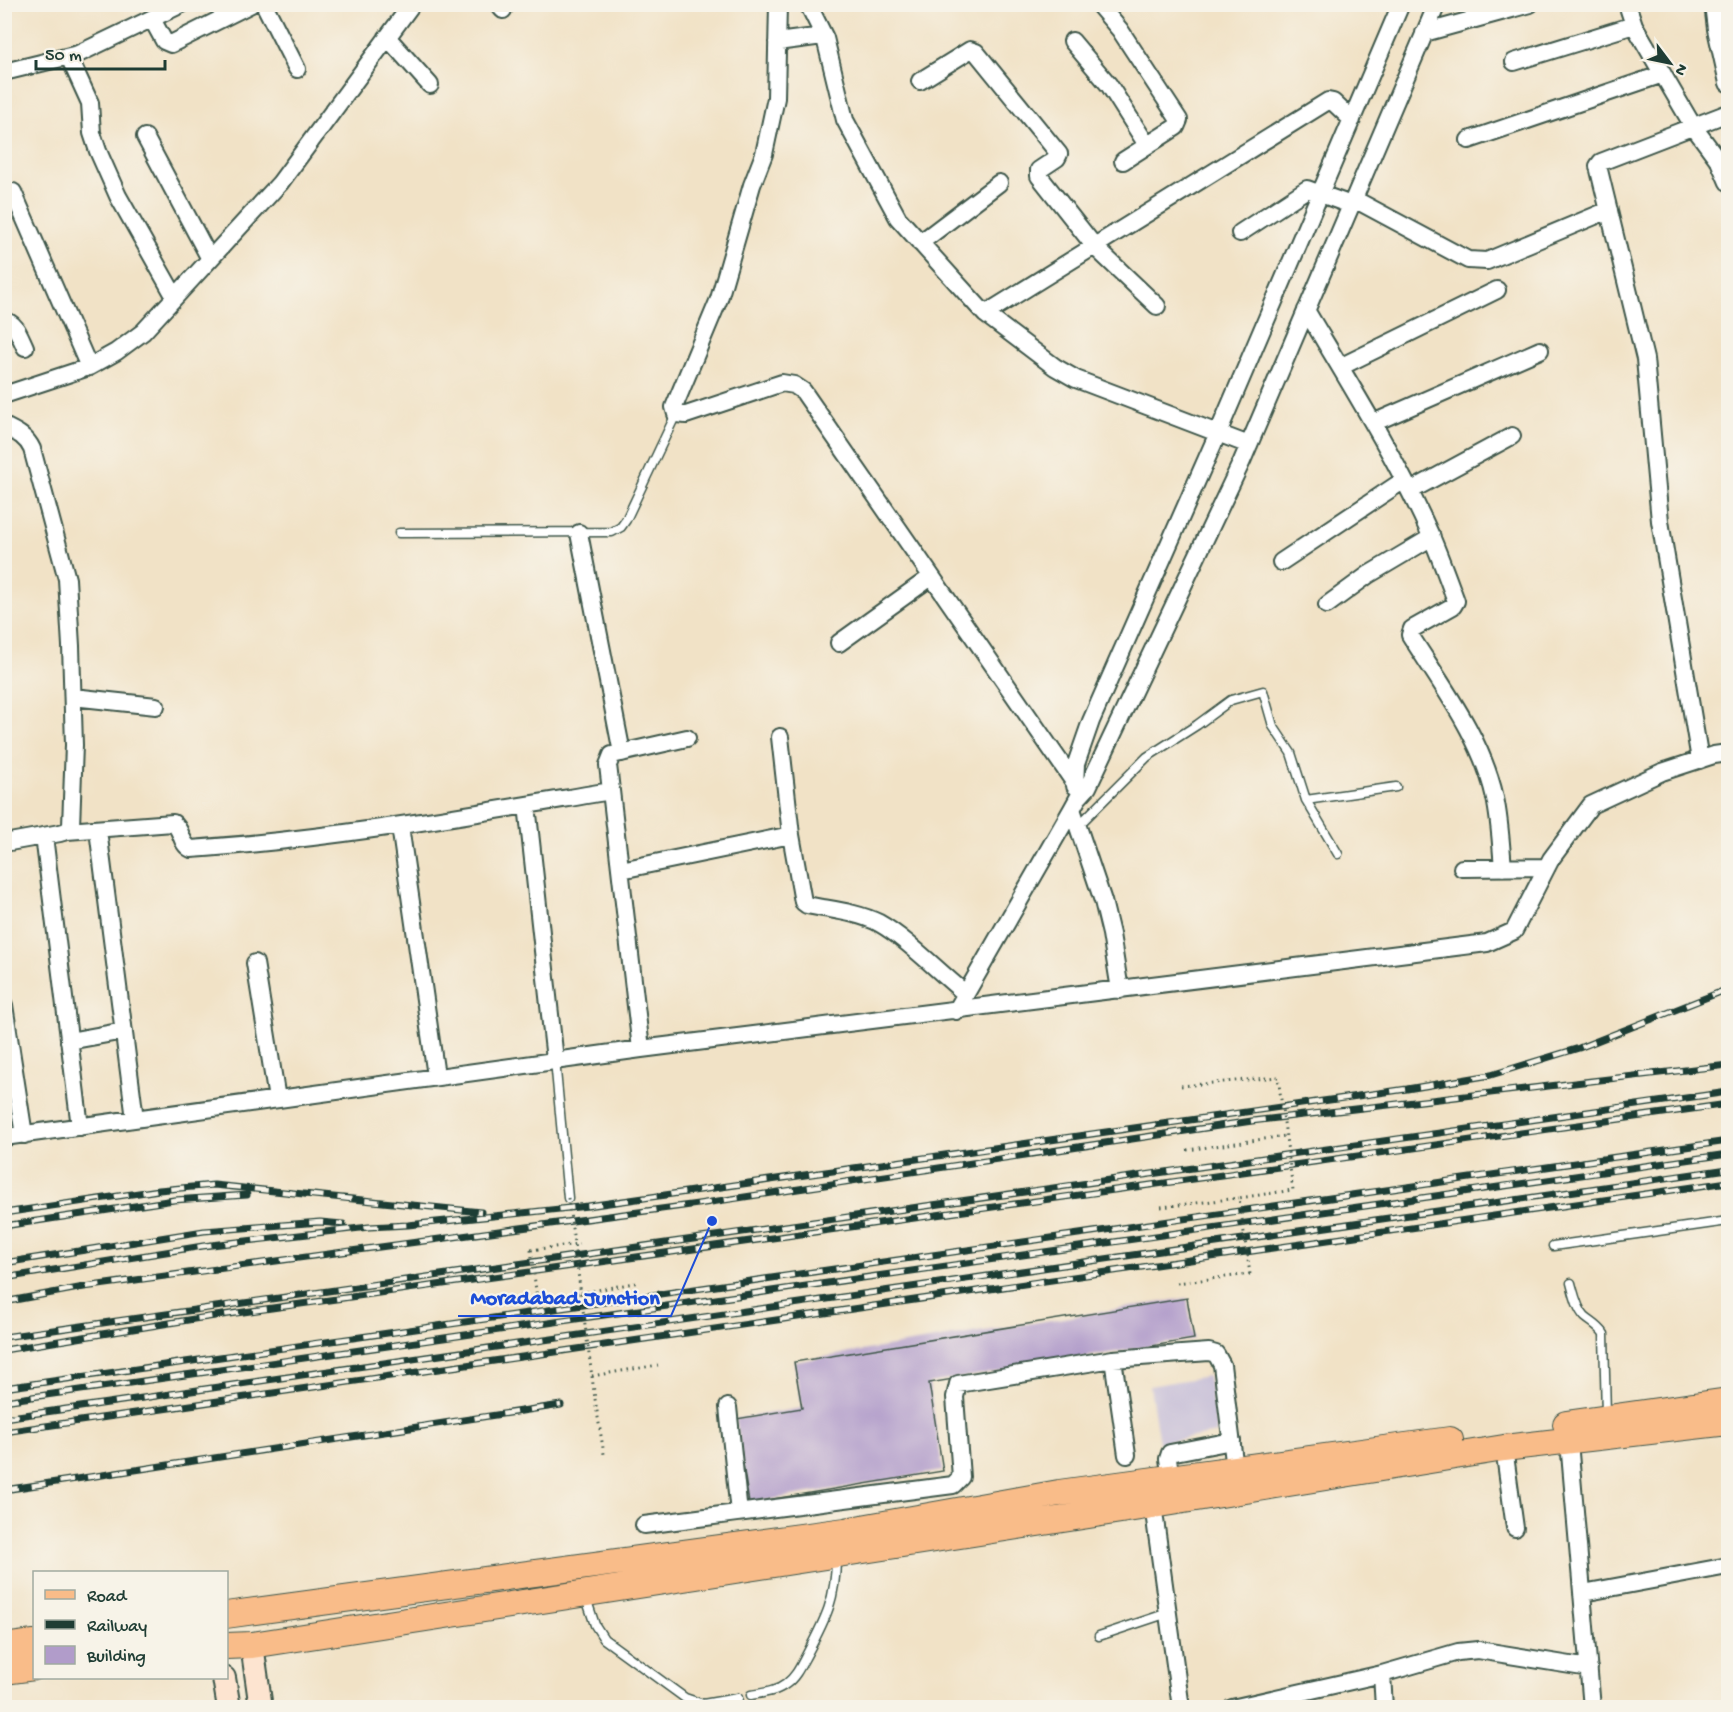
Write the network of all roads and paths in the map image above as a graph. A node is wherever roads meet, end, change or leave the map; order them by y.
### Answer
1 (182, 4) edge
2 (251, 4) edge
3 (264, 4) edge
4 (412, 4) edge
5 (777, 4) edge
6 (808, 4) edge
7 (1098, 4) edge
8 (1401, 4) edge
9 (1437, 4) edge
10 (1530, 4) edge
11 (1627, 4) edge
12 (1713, 4) edge
13 (152, 19) junction
14 (1634, 26) junction
15 (1424, 33) junction
16 (822, 36) junction
17 (387, 38) junction
18 (1072, 41) dead end
19 (777, 42) junction
20 (69, 57) junction
21 (1514, 62) dead end
22 (297, 69) dead end
23 (4, 72) edge
24 (1663, 74) junction
25 (920, 81) dead end
26 (1728, 83) edge
27 (430, 85) dead end
28 (1728, 113) edge
29 (1352, 120) junction
30 (1693, 126) junction
31 (145, 137) dead end
32 (1469, 141) dead end
33 (1147, 145) junction
34 (1123, 161) dead end
35 (1728, 182) edge
36 (999, 183) dead end
37 (15, 191) edge
38 (1320, 194) junction
39 (1353, 202) junction
40 (1609, 210) junction
41 (1240, 233) dead end
42 (920, 243) junction
43 (1095, 247) junction
44 (210, 259) junction
45 (1497, 290) dead end
46 (175, 297) junction
47 (1157, 306) dead end
48 (1306, 310) junction
49 (985, 314) junction
50 (4, 321) edge
51 (25, 347) dead end
52 (1540, 350) dead end
53 (89, 367) junction
54 (1340, 367) junction
55 (4, 395) edge
56 (676, 414) junction
57 (1373, 423) junction
58 (4, 426) edge
59 (1218, 433) junction
60 (1512, 436) dead end
61 (1249, 445) junction
62 (1407, 485) junction
63 (399, 533) dead end
64 (579, 533) junction
65 (1432, 537) junction
66 (1281, 562) dead end
67 (932, 577) junction
68 (1327, 605) dead end
69 (839, 643) dead end
70 (73, 698) junction
71 (156, 706) dead end
72 (780, 737) dead end
73 (687, 738) dead end
74 (622, 753) junction
75 (1728, 753) edge
76 (1700, 760) junction
77 (1396, 787) dead end
78 (611, 791) junction
79 (1075, 796) junction
80 (1306, 800) junction
81 (527, 805) junction
82 (400, 826) junction
83 (1077, 826) junction
84 (98, 830) junction
85 (67, 831) junction
86 (44, 836) junction
87 (791, 836) junction
88 (4, 843) edge
89 (1338, 854) dead end
90 (1547, 867) junction
91 (1462, 868) dead end
92 (1503, 868) junction
93 (621, 870) junction
94 (255, 963) dead end
95 (1120, 990) junction
96 (966, 994) junction
97 (4, 1005) edge
98 (956, 1011) junction
99 (124, 1031) junction
100 (69, 1041) junction
101 (641, 1049) junction
102 (555, 1060) junction
103 (436, 1076) junction
104 (1180, 1086) dead end
105 (277, 1099) junction
106 (135, 1119) junction
107 (80, 1127) junction
108 (24, 1135) junction
109 (1286, 1136) junction
110 (4, 1137) edge
111 (1186, 1150) dead end
112 (568, 1198) joint
113 (1239, 1198) junction
114 (1161, 1207) dead end
115 (1728, 1221) edge
116 (579, 1244) dead end
117 (1553, 1246) dead end
118 (639, 1282) dead end
119 (1177, 1283) dead end
120 (1571, 1283) dead end
121 (581, 1293) junction
122 (1113, 1359) junction
123 (658, 1365) dead end
124 (592, 1376) junction
125 (1728, 1401) edge
126 (728, 1407) dead end
127 (1606, 1418) junction
128 (1728, 1422) edge
129 (1568, 1432) junction
130 (1232, 1441) junction
131 (1504, 1448) junction
132 (603, 1454) dead end
133 (1127, 1455) dead end
134 (1236, 1469) junction
135 (1171, 1478) junction
136 (1153, 1505) junction
137 (739, 1513) junction
138 (974, 1521) junction
139 (644, 1525) dead end
140 (1515, 1528) dead end
141 (836, 1554) junction
142 (629, 1560) junction
143 (1728, 1566) edge
144 (629, 1586) junction
145 (585, 1593) junction
146 (1583, 1593) junction
147 (1168, 1613) junction
148 (228, 1615) edge
149 (1099, 1636) dead end
150 (33, 1643) edge
151 (252, 1645) junction
152 (228, 1646) edge
153 (4, 1647) edge
154 (33, 1667) edge
155 (1589, 1668) junction
156 (4, 1671) edge
157 (1382, 1674) junction
158 (224, 1679) edge
159 (750, 1695) dead end
160 (738, 1698) dead end
161 (229, 1707) edge
162 (261, 1707) edge
163 (1181, 1707) edge
164 (1232, 1707) edge
165 (1384, 1707) edge
166 (1592, 1707) edge

1 - 13 street
2 - 13 street
3 - 22 street
4 - 17 street
5 - 19 street
6 - 16 street
7 - 33 street
8 - 29 street
9 - 15 street
10 - 15 street
11 - 14 street
12 - 26 street
13 - 20 street
14 - 21 street
14 - 24 street
15 - 39 street
16 - 19 street
16 - 42 street
17 - 27 street
17 - 44 street
18 - 33 street
19 - 56 street
20 - 23 street
20 - 46 street
24 - 30 street
24 - 32 street
25 - 43 street
28 - 30 street
29 - 38 street
29 - 43 street
30 - 35 street
30 - 40 street
31 - 44 street
33 - 34 street
36 - 42 street
37 - 53 street
38 - 39 street
38 - 41 street
38 - 59 street
39 - 40 street
39 - 48 street
40 - 76 street
42 - 49 street
43 - 47 street
43 - 49 street
44 - 46 street
45 - 54 street
46 - 53 street
48 - 54 street
48 - 61 street
49 - 59 street
50 - 51 street
52 - 57 street
53 - 55 street
54 - 57 street
56 - 64 lane
56 - 67 street
57 - 62 street
58 - 70 street
59 - 61 street
59 - 79 street
60 - 62 street
61 - 79 street
62 - 65 street
62 - 66 street
63 - 64 lane
64 - 74 street
65 - 68 street
65 - 92 street
67 - 69 street
67 - 79 street
70 - 71 street
70 - 85 street
72 - 87 street
73 - 74 street
74 - 78 street
75 - 76 street
76 - 90 street
77 - 80 lane
78 - 81 street
78 - 93 street
79 - 83 street
79 - 96 street
80 - 83 lane
80 - 89 lane
81 - 82 street
81 - 102 street
82 - 84 street
82 - 103 street
83 - 95 street
84 - 85 street
84 - 99 street
85 - 86 street
86 - 88 street
86 - 100 street
87 - 93 street
87 - 96 street
90 - 92 street
90 - 95 street
91 - 92 street
93 - 101 street
94 - 105 street
95 - 98 street
96 - 98 street
97 - 108 street
98 - 101 street
99 - 100 street
99 - 106 street
100 - 107 street
101 - 102 street
102 - 103 street
102 - 112 lane
103 - 105 street
104 - 109 path, bridge
105 - 106 street
106 - 107 street
107 - 108 street
108 - 110 street
109 - 111 path
109 - 113 path, bridge
112 - 121 path, bridge
113 - 114 path
113 - 119 path, bridge
115 - 117 lane
116 - 121 path, bridge
118 - 121 path
120 - 127 lane
121 - 124 path, bridge
122 - 130 street
122 - 133 street
122 - 137 street
123 - 124 path
124 - 132 path, bridge
125 - 127 main road
126 - 137 street
127 - 129 main road
128 - 129 main road
129 - 131 main road
129 - 134 main road
129 - 146 street
130 - 134 street
130 - 135 street
131 - 136 main road
131 - 140 street
134 - 135 main road
135 - 138 main road
136 - 138 main road
136 - 147 street
137 - 139 street
138 - 141 main road
138 - 142 main road
141 - 144 main road
141 - 159 lane
142 - 144 main road
142 - 148 main road
143 - 146 street
144 - 145 main road
145 - 151 main road
145 - 160 lane
146 - 155 street
147 - 149 lane
147 - 163 street
150 - 153 main road
151 - 152 main road
151 - 162 street
154 - 156 main road
155 - 157 street
155 - 166 street
157 - 164 street
157 - 165 street
158 - 161 street

